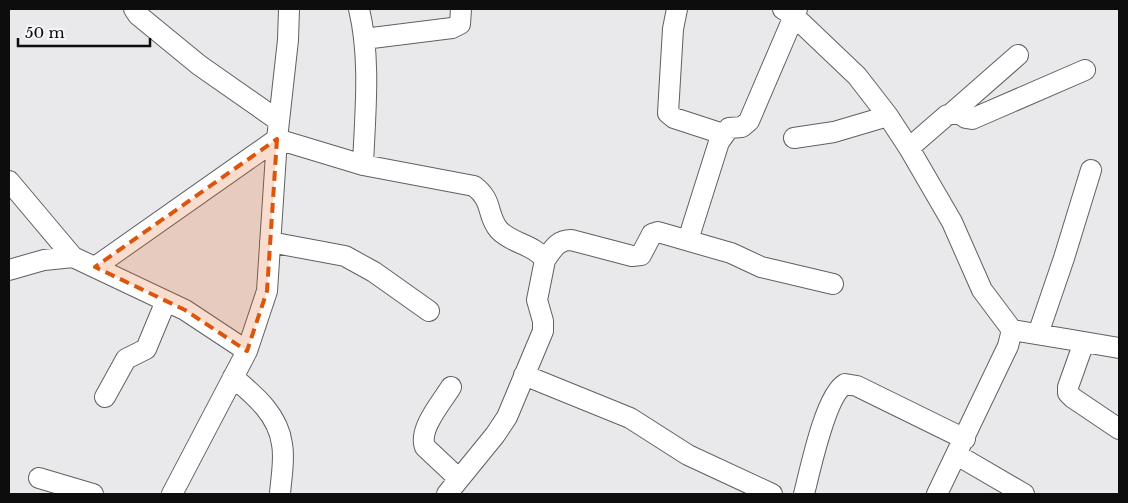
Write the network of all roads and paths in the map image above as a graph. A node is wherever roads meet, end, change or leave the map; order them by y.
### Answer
1 (134, 9) edge
2 (289, 9) edge
3 (359, 9) edge
4 (461, 9) edge
5 (677, 9) edge
6 (791, 11) edge
7 (364, 39) junction
8 (1018, 55) dead end
9 (1085, 70) dead end
10 (953, 112) junction
11 (888, 116) junction
12 (278, 130) junction
13 (723, 134) junction
14 (794, 138) dead end
15 (910, 148) junction
16 (363, 165) junction
17 (1091, 170) dead end
18 (9, 182) edge
19 (688, 240) junction
20 (270, 242) junction
21 (73, 258) junction
22 (545, 260) junction
23 (95, 266) junction
24 (9, 270) edge
25 (833, 284) dead end
26 (166, 301) junction
27 (429, 311) dead end
28 (1012, 330) junction
29 (1038, 334) junction
30 (1084, 342) junction
31 (1119, 348) edge
32 (247, 351) junction
33 (524, 375) junction
34 (233, 377) junction
35 (451, 387) dead end
36 (105, 397) dead end
37 (1119, 429) edge
38 (961, 447) junction
39 (39, 478) dead end
40 (453, 486) edge
41 (93, 494) edge
42 (172, 494) edge
43 (280, 494) edge
44 (772, 494) edge
45 (804, 494) edge
46 (937, 494) edge
47 (1024, 494) edge

1 - 12 street
2 - 12 street
3 - 7 street
4 - 7 street
5 - 13 street
6 - 11 street
6 - 13 street
7 - 16 street
8 - 10 street
9 - 10 street
10 - 15 street
11 - 14 street
11 - 15 street
12 - 16 street
12 - 20 street
12 - 23 street
13 - 19 street
15 - 28 street
16 - 22 street
17 - 29 street
18 - 21 street
19 - 22 street
19 - 25 street
20 - 27 street
20 - 32 street
21 - 23 street
21 - 24 street
22 - 33 street
23 - 26 street
26 - 32 street
26 - 36 street
28 - 29 street
28 - 38 street
29 - 30 street
30 - 31 street
30 - 37 street
32 - 34 street
33 - 40 street
33 - 44 street
34 - 42 street
34 - 43 street
35 - 40 street
38 - 45 street
38 - 46 street
38 - 47 street
39 - 41 street

